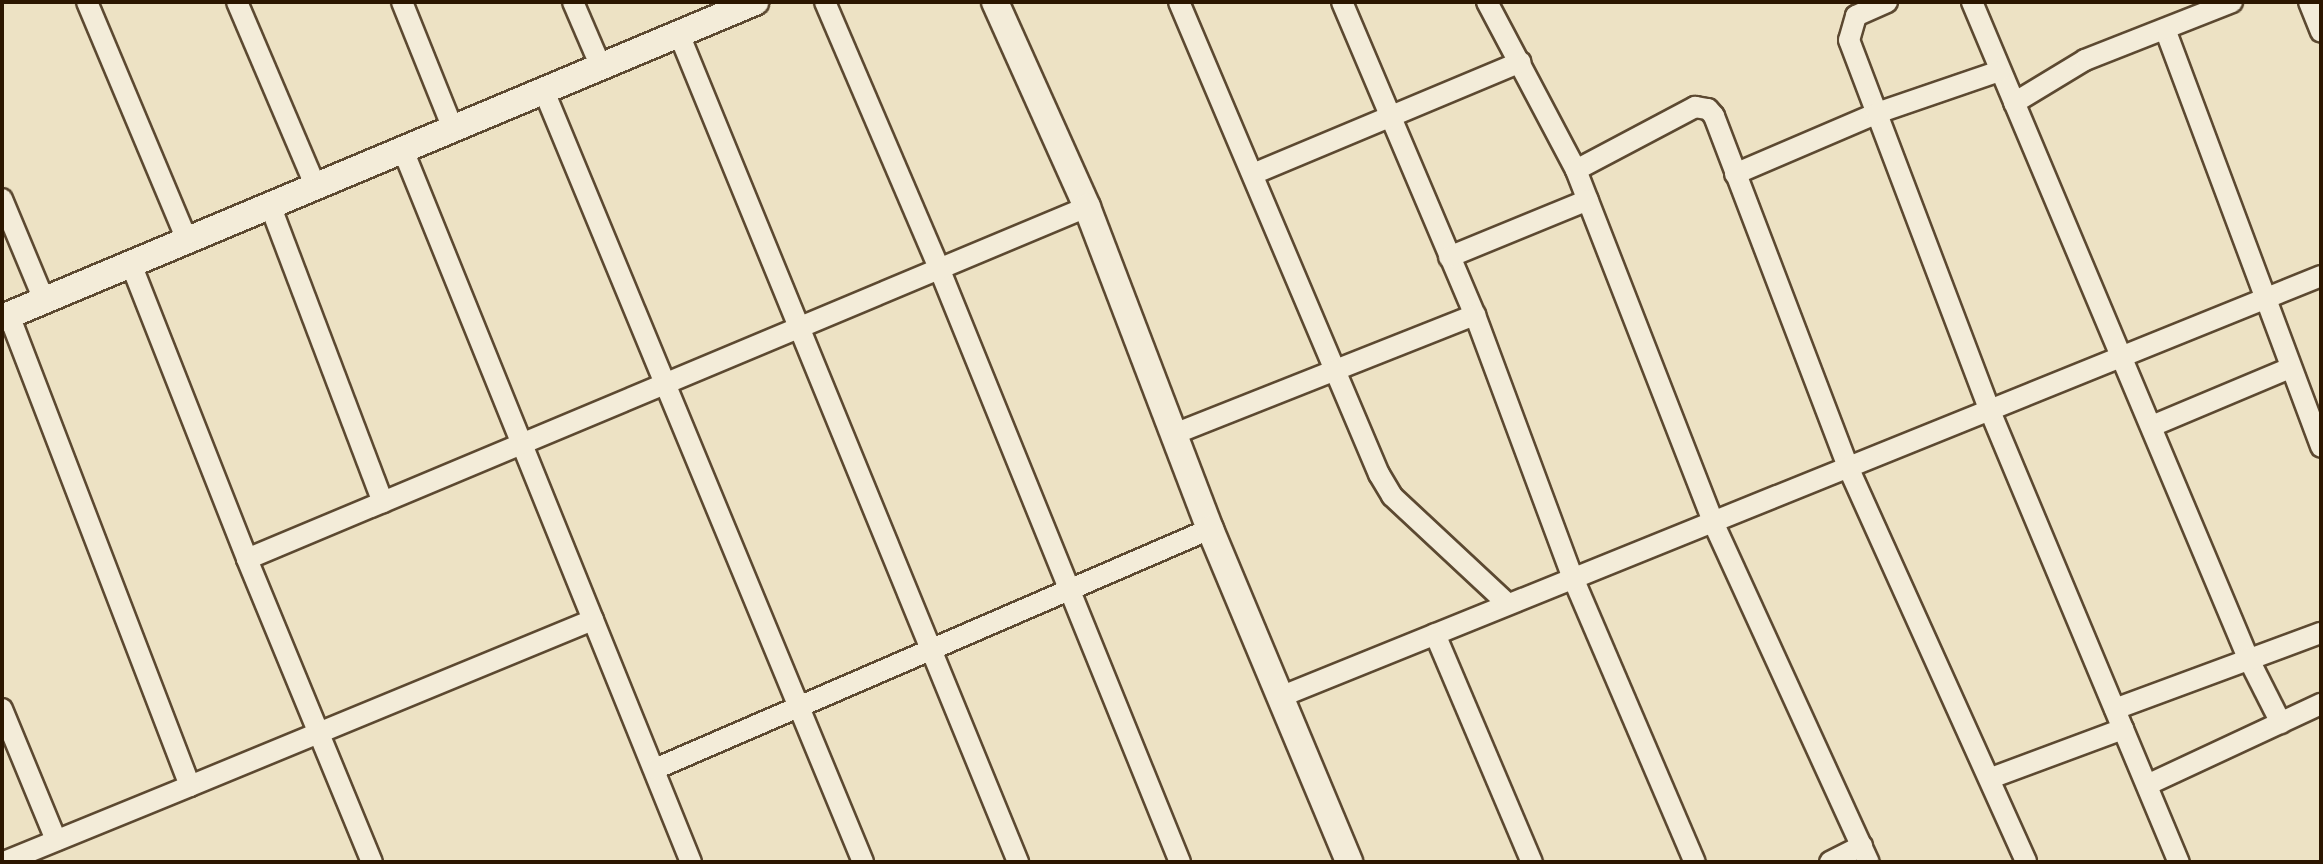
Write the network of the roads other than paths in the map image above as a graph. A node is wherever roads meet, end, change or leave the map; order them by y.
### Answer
1 (87, 2) edge
2 (237, 2) edge
3 (402, 2) edge
4 (573, 2) edge
5 (825, 2) edge
6 (995, 2) edge
7 (1179, 2) edge
8 (1342, 2) edge
9 (1487, 2) edge
10 (1972, 2) edge
11 (2232, 2) edge
12 (2309, 2) edge
13 (743, 4) edge
14 (1875, 4) edge
15 (2165, 29) junction
16 (2321, 32) edge
17 (679, 34) junction
18 (1521, 62) junction
19 (601, 67) junction
20 (2000, 71) junction
21 (544, 91) junction
22 (2014, 103) junction
23 (1877, 113) junction
24 (1391, 119) junction
25 (453, 129) junction
26 (403, 150) junction
27 (1576, 170) junction
28 (1253, 174) junction
29 (1735, 174) junction
30 (316, 187) junction
31 (2, 199) edge
32 (1588, 200) junction
33 (270, 205) junction
34 (1087, 207) junction
35 (187, 240) junction
36 (1449, 257) junction
37 (131, 264) junction
38 (939, 268) junction
39 (2321, 276) edge
40 (2264, 299) junction
41 (44, 300) junction
42 (1475, 315) junction
43 (5, 317) edge
44 (799, 329) junction
45 (2123, 358) junction
46 (2290, 368) junction
47 (1336, 372) junction
48 (663, 387) junction
49 (1990, 411) junction
50 (2152, 426) junction
51 (1174, 434) junction
52 (521, 446) junction
53 (2321, 447) edge
54 (1848, 467) junction
55 (383, 502) junction
56 (1713, 522) junction
57 (1210, 529) junction
58 (247, 559) junction
59 (1573, 578) junction
60 (1068, 592) junction
61 (1508, 604) junction
62 (593, 620) junction
63 (2321, 633) edge
64 (1435, 634) junction
65 (930, 650) junction
66 (2248, 658) junction
67 (1280, 697) junction
68 (2321, 704) edge
69 (801, 706) junction
70 (2, 709) edge
71 (2119, 719) junction
72 (2281, 723) junction
73 (318, 732) junction
74 (655, 769) junction
75 (1991, 778) junction
76 (2147, 785) junction
77 (190, 786) junction
78 (56, 840) junction
79 (1866, 854) edge
80 (11, 861) edge
81 (372, 862) edge
82 (691, 862) edge
83 (863, 862) edge
84 (1018, 862) edge
85 (1180, 862) edge
86 (1349, 862) edge
87 (1532, 862) edge
88 (1695, 862) edge
89 (1830, 862) edge
90 (2026, 862) edge
91 (2179, 862) edge

1 - 35 street
2 - 30 street
3 - 25 street
4 - 19 street
5 - 38 street
6 - 34 street
7 - 28 street
8 - 24 street
9 - 18 street
10 - 20 street
11 - 15 street
12 - 16 street
13 - 17 street
14 - 23 street
15 - 22 street
15 - 40 street
17 - 19 street
17 - 44 street
18 - 24 street
18 - 27 street
19 - 21 street
20 - 22 street
20 - 23 street
21 - 25 street
21 - 48 street
22 - 45 street
23 - 29 street
23 - 49 street
24 - 28 street
24 - 36 street
25 - 26 street
26 - 30 street
26 - 52 street
27 - 29 street
27 - 32 street
28 - 47 street
29 - 54 street
30 - 33 street
31 - 41 street
32 - 36 street
32 - 56 street
33 - 35 street
33 - 55 street
34 - 38 street
34 - 51 street
35 - 37 street
36 - 42 street
37 - 41 street
37 - 58 street
38 - 44 street
38 - 60 street
39 - 40 street
40 - 45 street
40 - 46 street
41 - 43 street
42 - 47 street
42 - 59 street
43 - 77 street
44 - 48 street
44 - 65 street
45 - 49 street
45 - 50 street
46 - 50 street
46 - 53 street
47 - 51 street
47 - 61 street
48 - 52 street
48 - 69 street
49 - 54 street
49 - 71 street
50 - 66 street
51 - 57 street
52 - 55 street
52 - 62 street
54 - 56 street
54 - 75 street
55 - 58 street
56 - 59 street
56 - 79 street
57 - 60 street
57 - 67 street
58 - 73 street
59 - 61 street
59 - 88 street
60 - 65 street
60 - 85 street
61 - 64 street
62 - 73 street
62 - 74 street
63 - 66 street
64 - 67 street
64 - 87 street
65 - 69 street
65 - 84 street
66 - 71 street
66 - 72 street
67 - 86 street
68 - 72 street
69 - 74 street
69 - 83 street
70 - 78 street
71 - 75 street
71 - 76 street
72 - 76 street
73 - 77 street
73 - 81 street
74 - 82 street
75 - 90 street
76 - 91 street
77 - 78 street
78 - 80 street
79 - 89 street

